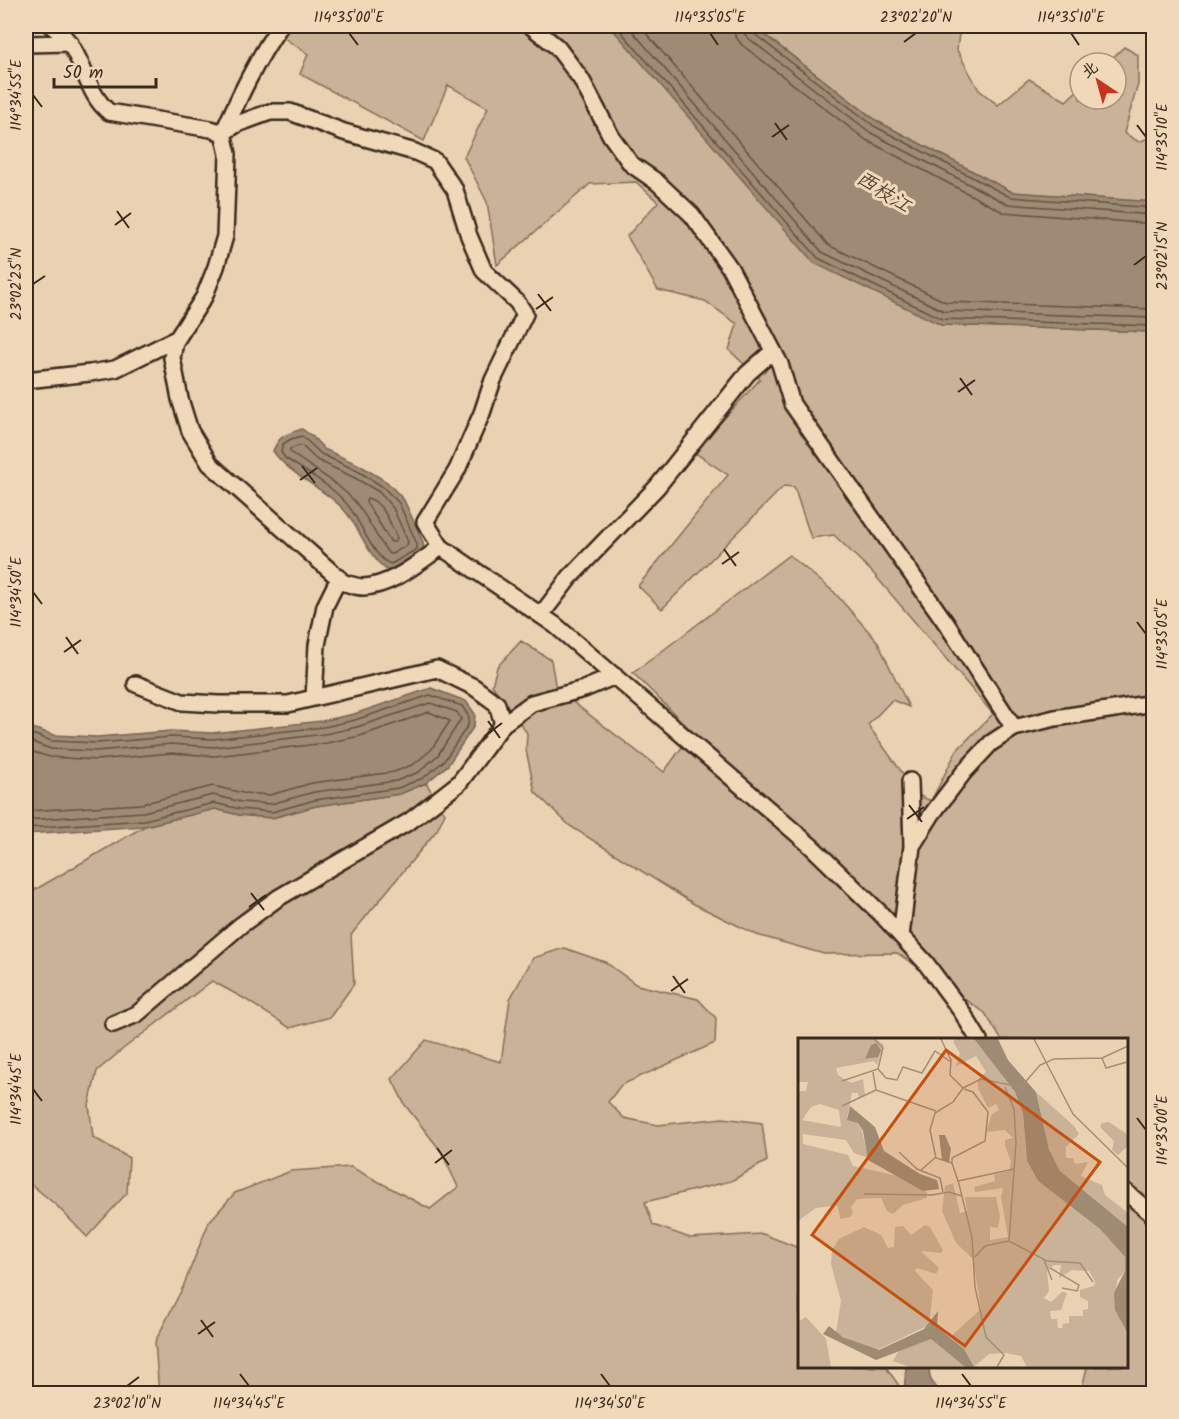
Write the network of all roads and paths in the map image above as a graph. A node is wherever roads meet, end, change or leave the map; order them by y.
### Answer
1 (52, 26) edge
2 (280, 26) edge
3 (531, 26) edge
4 (70, 43) junction
5 (26, 45) edge
6 (223, 133) junction
7 (176, 339) junction
8 (773, 351) junction
9 (26, 380) edge
10 (441, 547) junction
11 (339, 578) junction
12 (541, 615) junction
13 (615, 676) junction
14 (136, 684) dead end
15 (314, 698) junction
16 (1154, 703) edge
17 (503, 724) junction
18 (1014, 728) junction
19 (909, 781) dead end
20 (912, 846) junction
21 (901, 936) junction
22 (113, 1024) dead end
23 (977, 1038) edge
24 (1128, 1194) edge
25 (1154, 1216) edge

1 - 4 street
2 - 6 street
3 - 8 street
4 - 5 street
4 - 6 street
6 - 7 street
6 - 10 street
7 - 9 street
7 - 11 street
8 - 12 street
8 - 18 street
10 - 11 street
10 - 12 street
11 - 15 street
12 - 13 street
13 - 17 street
13 - 21 street
14 - 15 street
15 - 17 street
16 - 18 street
17 - 22 street
18 - 20 street
19 - 20 street
20 - 21 street
21 - 23 street
24 - 25 street

